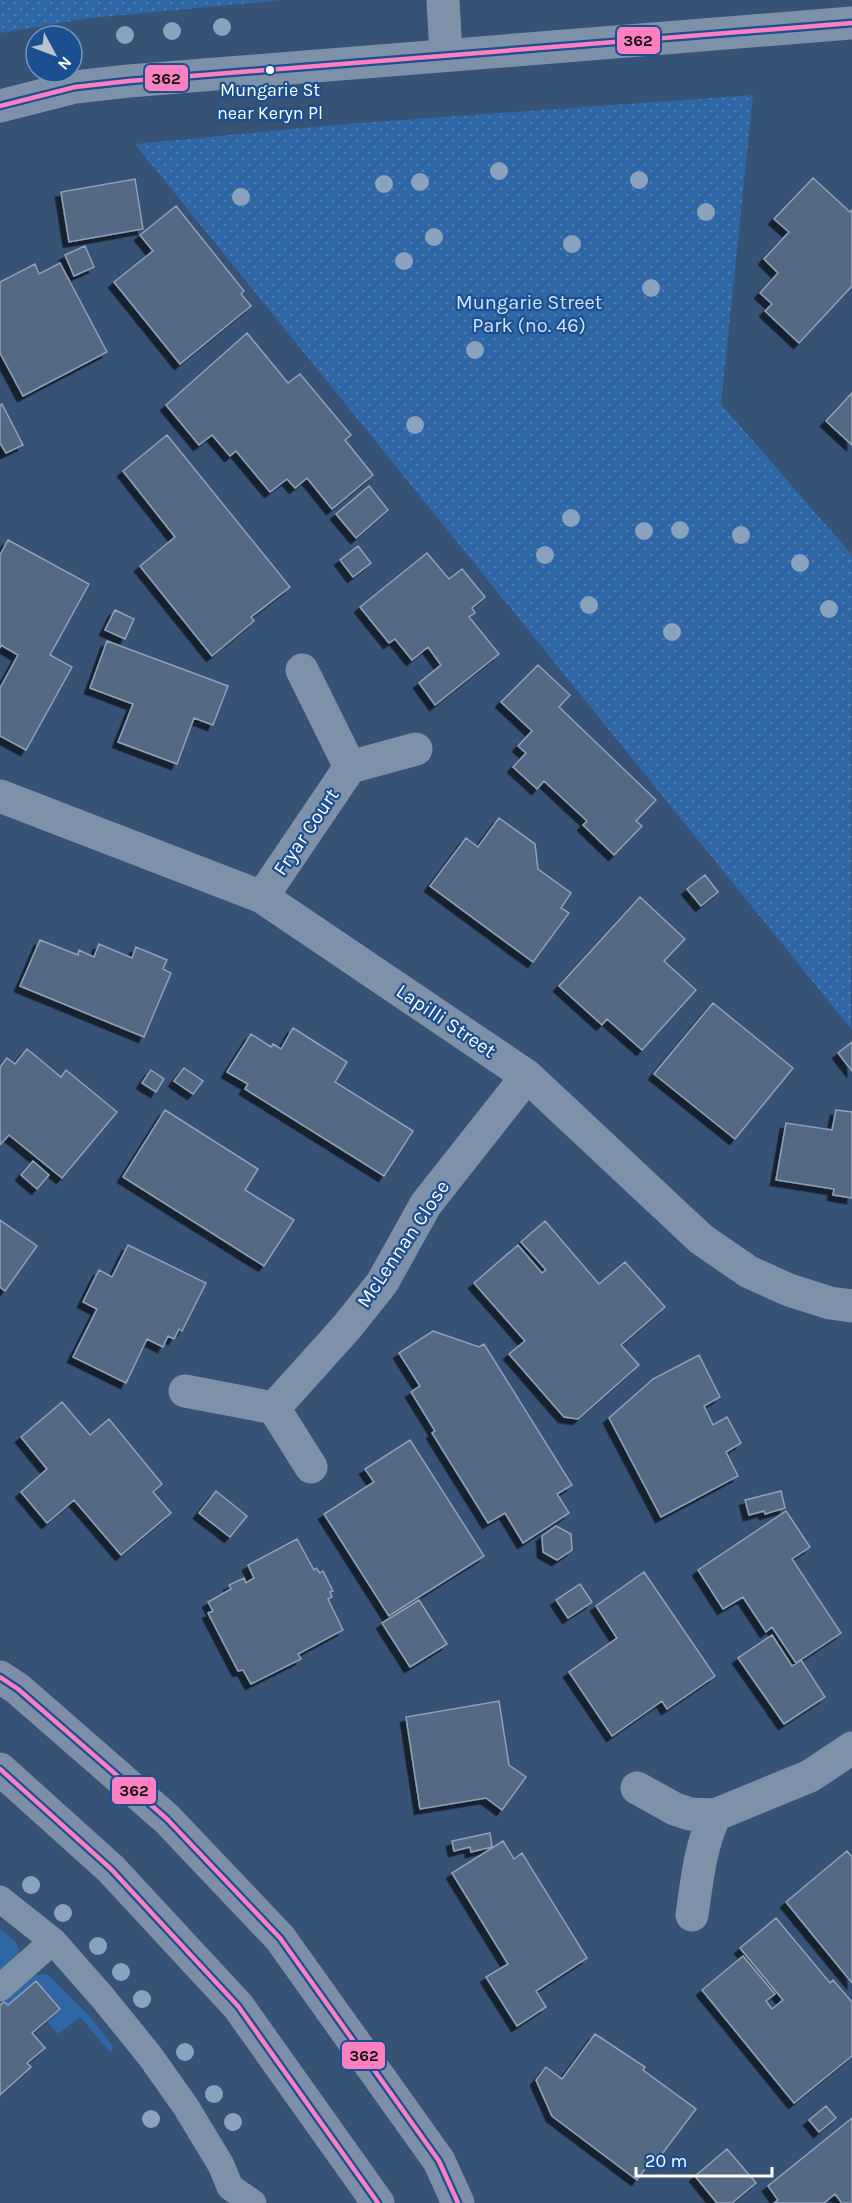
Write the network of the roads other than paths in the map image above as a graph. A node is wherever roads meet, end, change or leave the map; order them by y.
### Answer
1 (443, 0) edge
2 (852, 23) edge
3 (446, 55) junction
4 (0, 106) edge
5 (302, 670) dead end
6 (416, 749) dead end
7 (350, 767) junction
8 (0, 796) edge
9 (262, 897) junction
10 (527, 1076) junction
11 (852, 1306) edge
12 (185, 1391) dead end
13 (274, 1408) junction
14 (311, 1467) dead end
15 (0, 1677) edge
16 (852, 1748) edge
17 (0, 1769) edge
18 (637, 1788) dead end
19 (715, 1815) junction
20 (0, 1899) edge
21 (692, 1915) dead end
22 (53, 1941) junction
23 (0, 1988) edge
24 (226, 2195) edge
25 (253, 2203) edge
26 (378, 2203) edge
27 (458, 2203) edge

1 - 3 street
2 - 3 street
3 - 4 street
5 - 7 street, Fryar Court
6 - 7 street, Fryar Court
7 - 9 street, Fryar Court
8 - 9 street, Lapilli Street
9 - 10 street, Lapilli Street
10 - 11 street, Lapilli Street
10 - 13 street, McLennan Close
12 - 13 street
13 - 14 street
15 - 27 main road
16 - 19 street
17 - 26 main road
18 - 19 street
19 - 21 street
20 - 22 lane
22 - 23 lane
22 - 24 lane
24 - 25 lane

